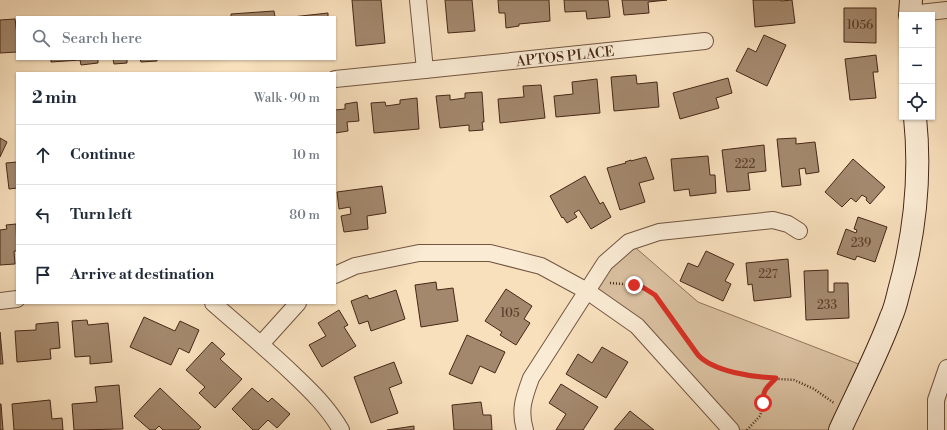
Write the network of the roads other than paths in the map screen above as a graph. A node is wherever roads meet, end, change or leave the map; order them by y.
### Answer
1 (418, 0) edge
2 (910, 10) edge
3 (947, 10) edge
4 (705, 41) dead end
5 (425, 70) junction
6 (336, 79) edge
7 (915, 120) edge
8 (799, 231) dead end
9 (336, 275) edge
10 (587, 291) junction
11 (16, 299) edge
12 (0, 301) edge
13 (214, 304) edge
14 (297, 304) edge
15 (261, 344) junction
16 (947, 368) edge
17 (341, 430) edge
18 (525, 430) edge
19 (731, 430) edge
20 (840, 430) edge
21 (936, 430) edge

1 - 5 street
2 - 3 street
4 - 5 street, APTOS PLACE
5 - 6 street, APTOS PLACE
7 - 20 street
8 - 10 street
9 - 10 street
10 - 18 street
10 - 19 street
11 - 12 street
13 - 15 street
14 - 15 street
15 - 17 street
16 - 21 street

